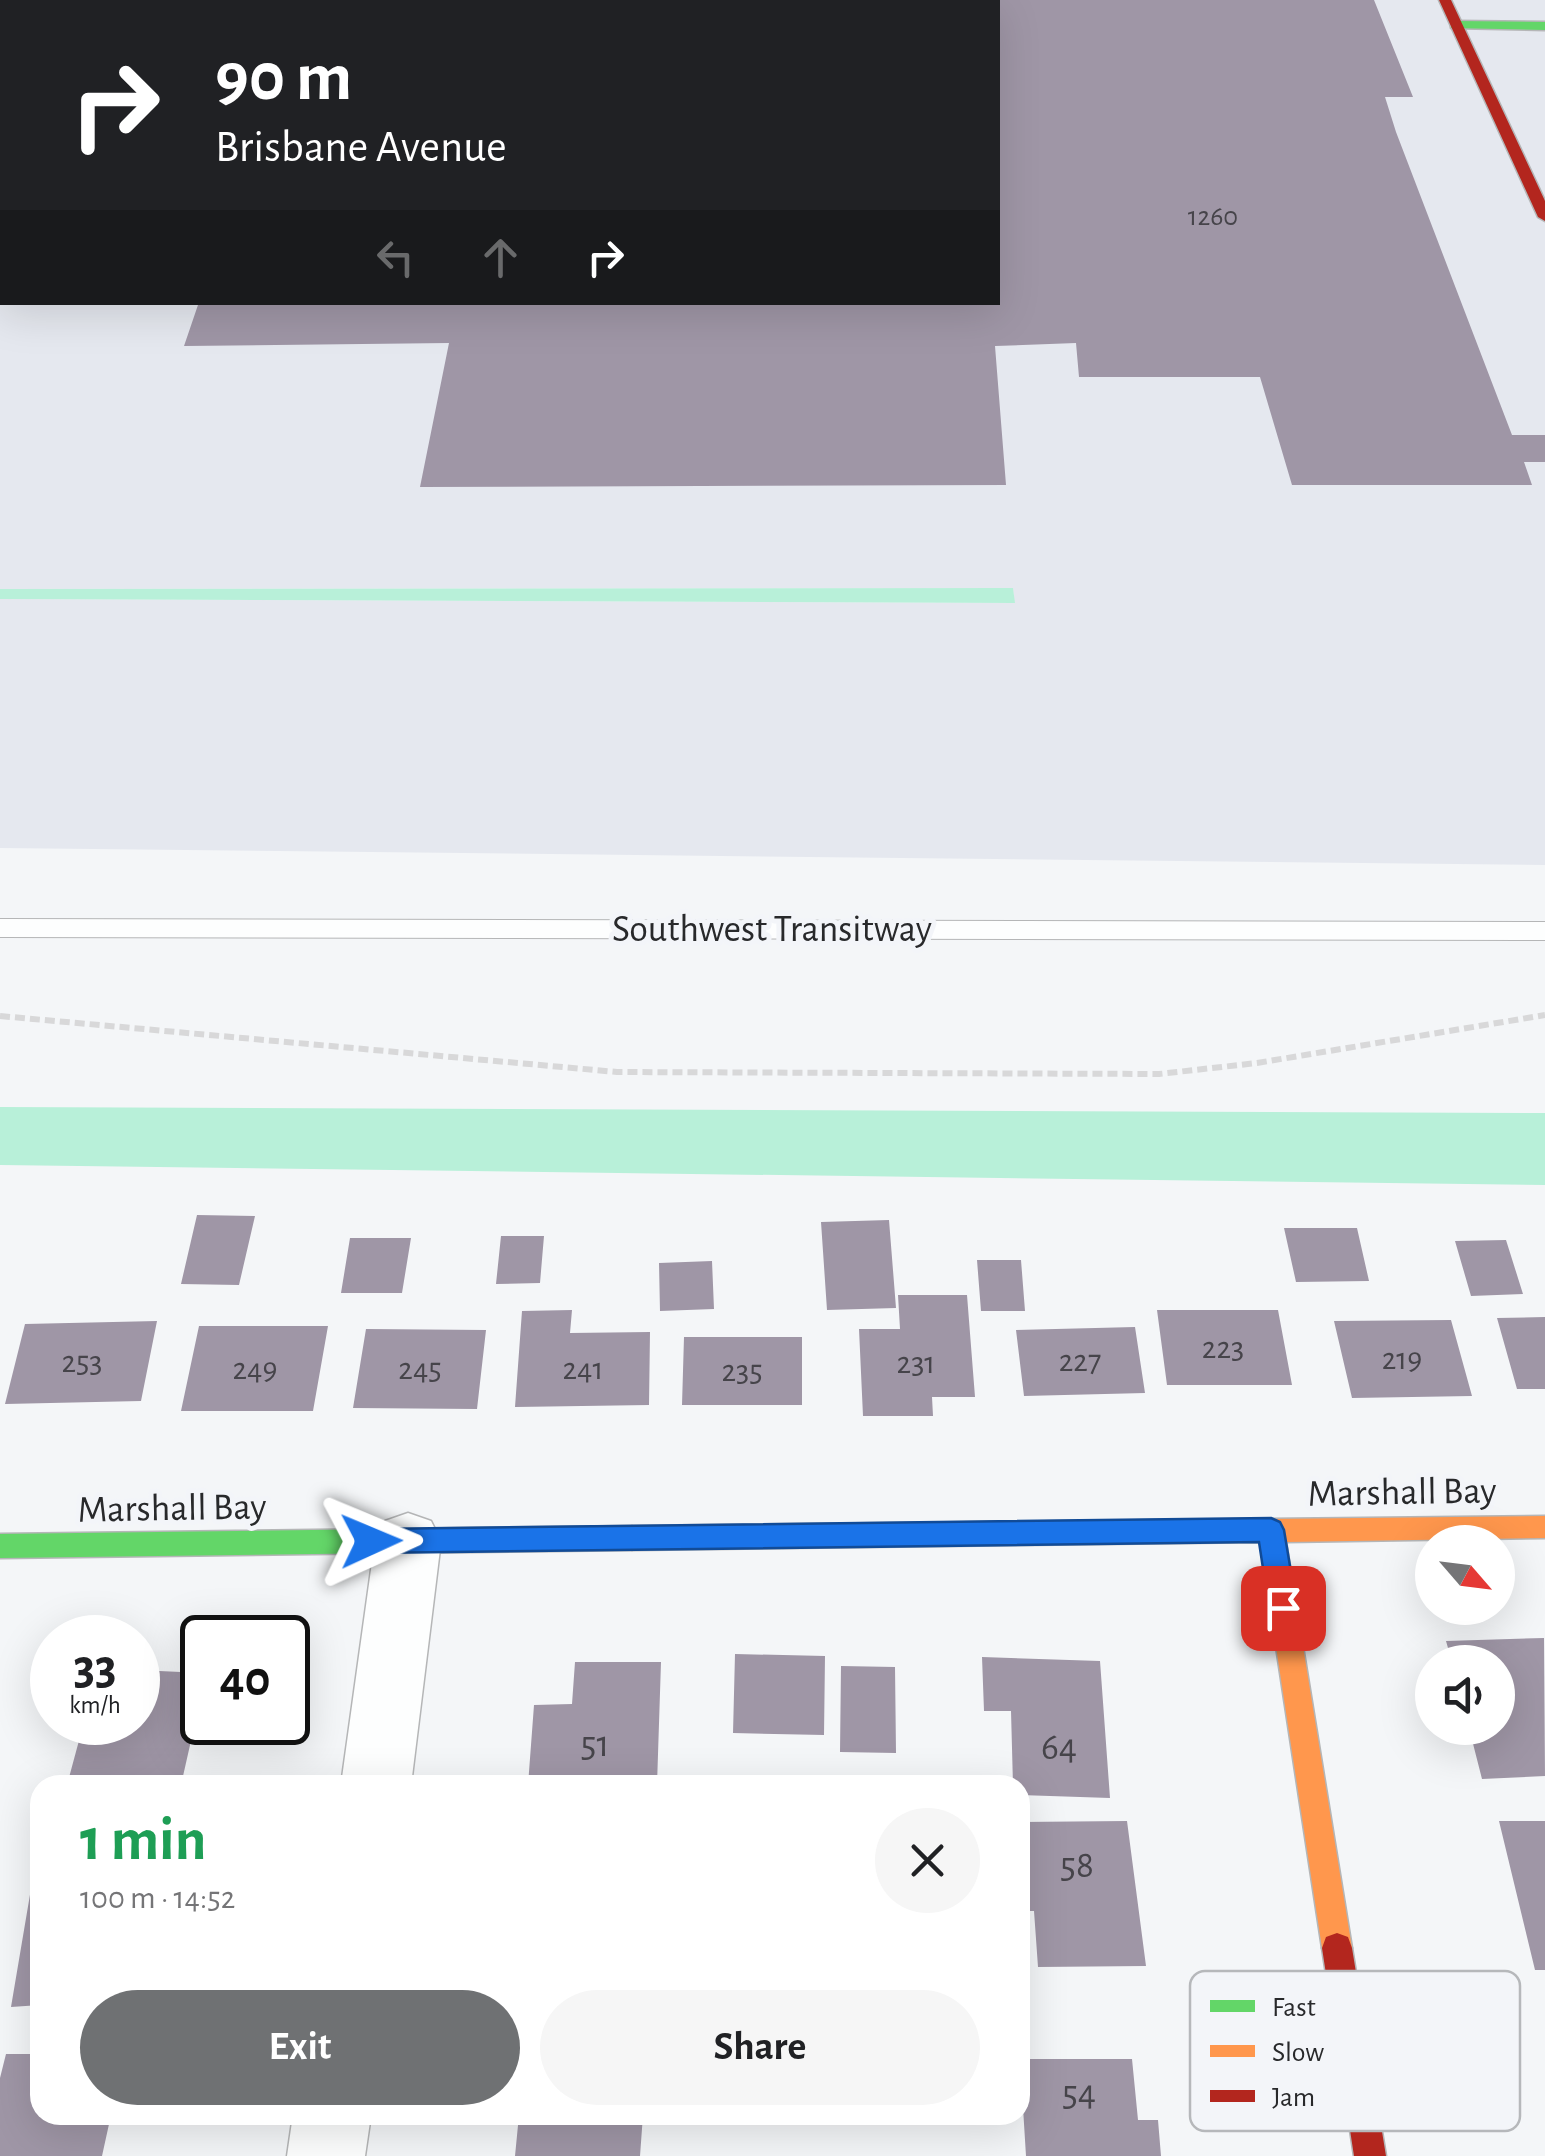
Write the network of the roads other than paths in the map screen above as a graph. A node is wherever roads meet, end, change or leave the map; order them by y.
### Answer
1 (1444, 0) edge
2 (1456, 25) junction
3 (1545, 26) edge
4 (1545, 216) edge
5 (0, 928) edge
6 (1545, 931) edge
7 (1545, 1526) edge
8 (1271, 1530) junction
9 (408, 1540) junction
10 (0, 1546) edge
11 (377, 1775) edge
12 (1341, 1971) edge
13 (331, 2125) edge
14 (1366, 2131) edge
15 (326, 2156) edge
16 (1370, 2156) edge

1 - 2 street
2 - 3 street
2 - 4 street
5 - 6 lane, Southwest Transitway
7 - 8 street, Marshall Bay
8 - 9 street, Marshall Bay
8 - 12 street
9 - 10 street, Marshall Bay
9 - 11 street
13 - 15 street
14 - 16 street

